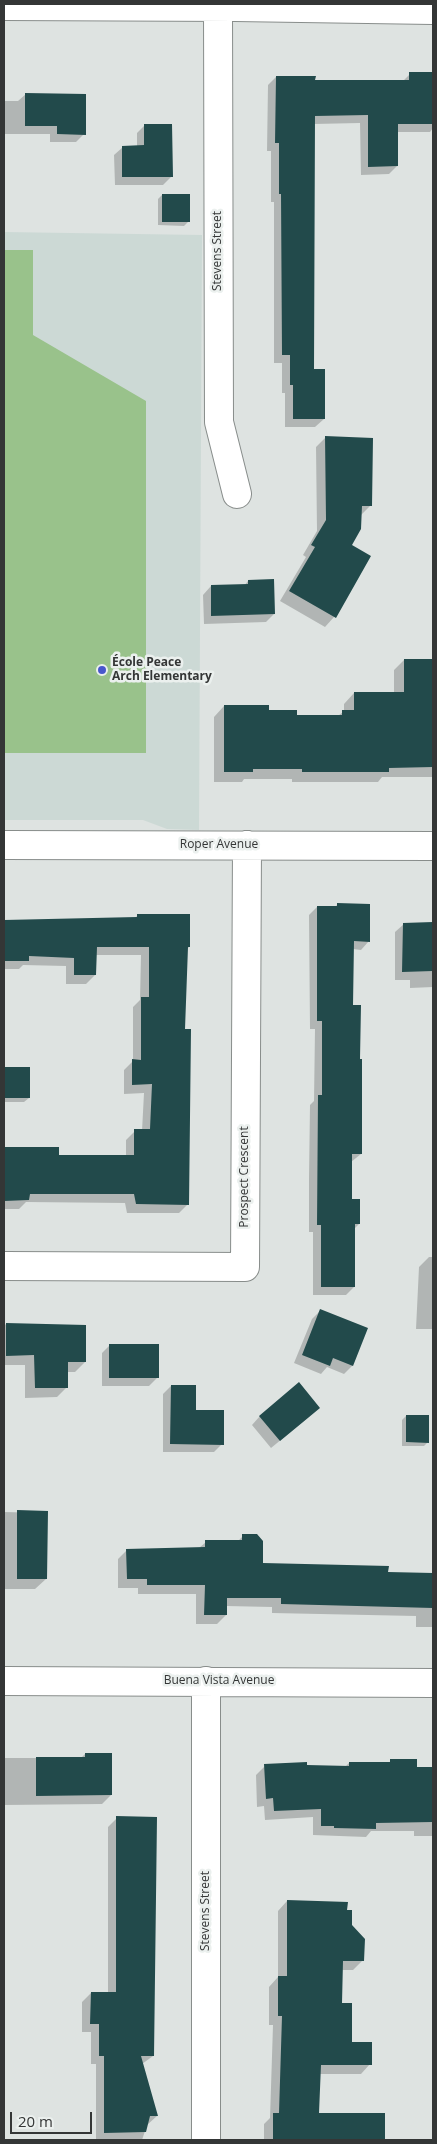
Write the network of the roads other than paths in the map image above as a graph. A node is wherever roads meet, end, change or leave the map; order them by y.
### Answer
1 (183, 5) edge
2 (4, 6) edge
3 (218, 6) junction
4 (433, 10) edge
5 (237, 494) dead end
6 (4, 845) edge
7 (247, 845) junction
8 (433, 846) edge
9 (4, 1266) edge
10 (4, 1681) edge
11 (206, 1681) junction
12 (433, 1683) edge
13 (206, 2140) edge

1 - 2 street
1 - 3 street
3 - 4 street
3 - 5 street, Stevens Street
6 - 7 street, Roper Avenue
7 - 8 street, Roper Avenue
7 - 9 street, Prospect Crescent
10 - 11 street, Buena Vista Avenue
11 - 12 street, Buena Vista Avenue
11 - 13 street, Stevens Street

